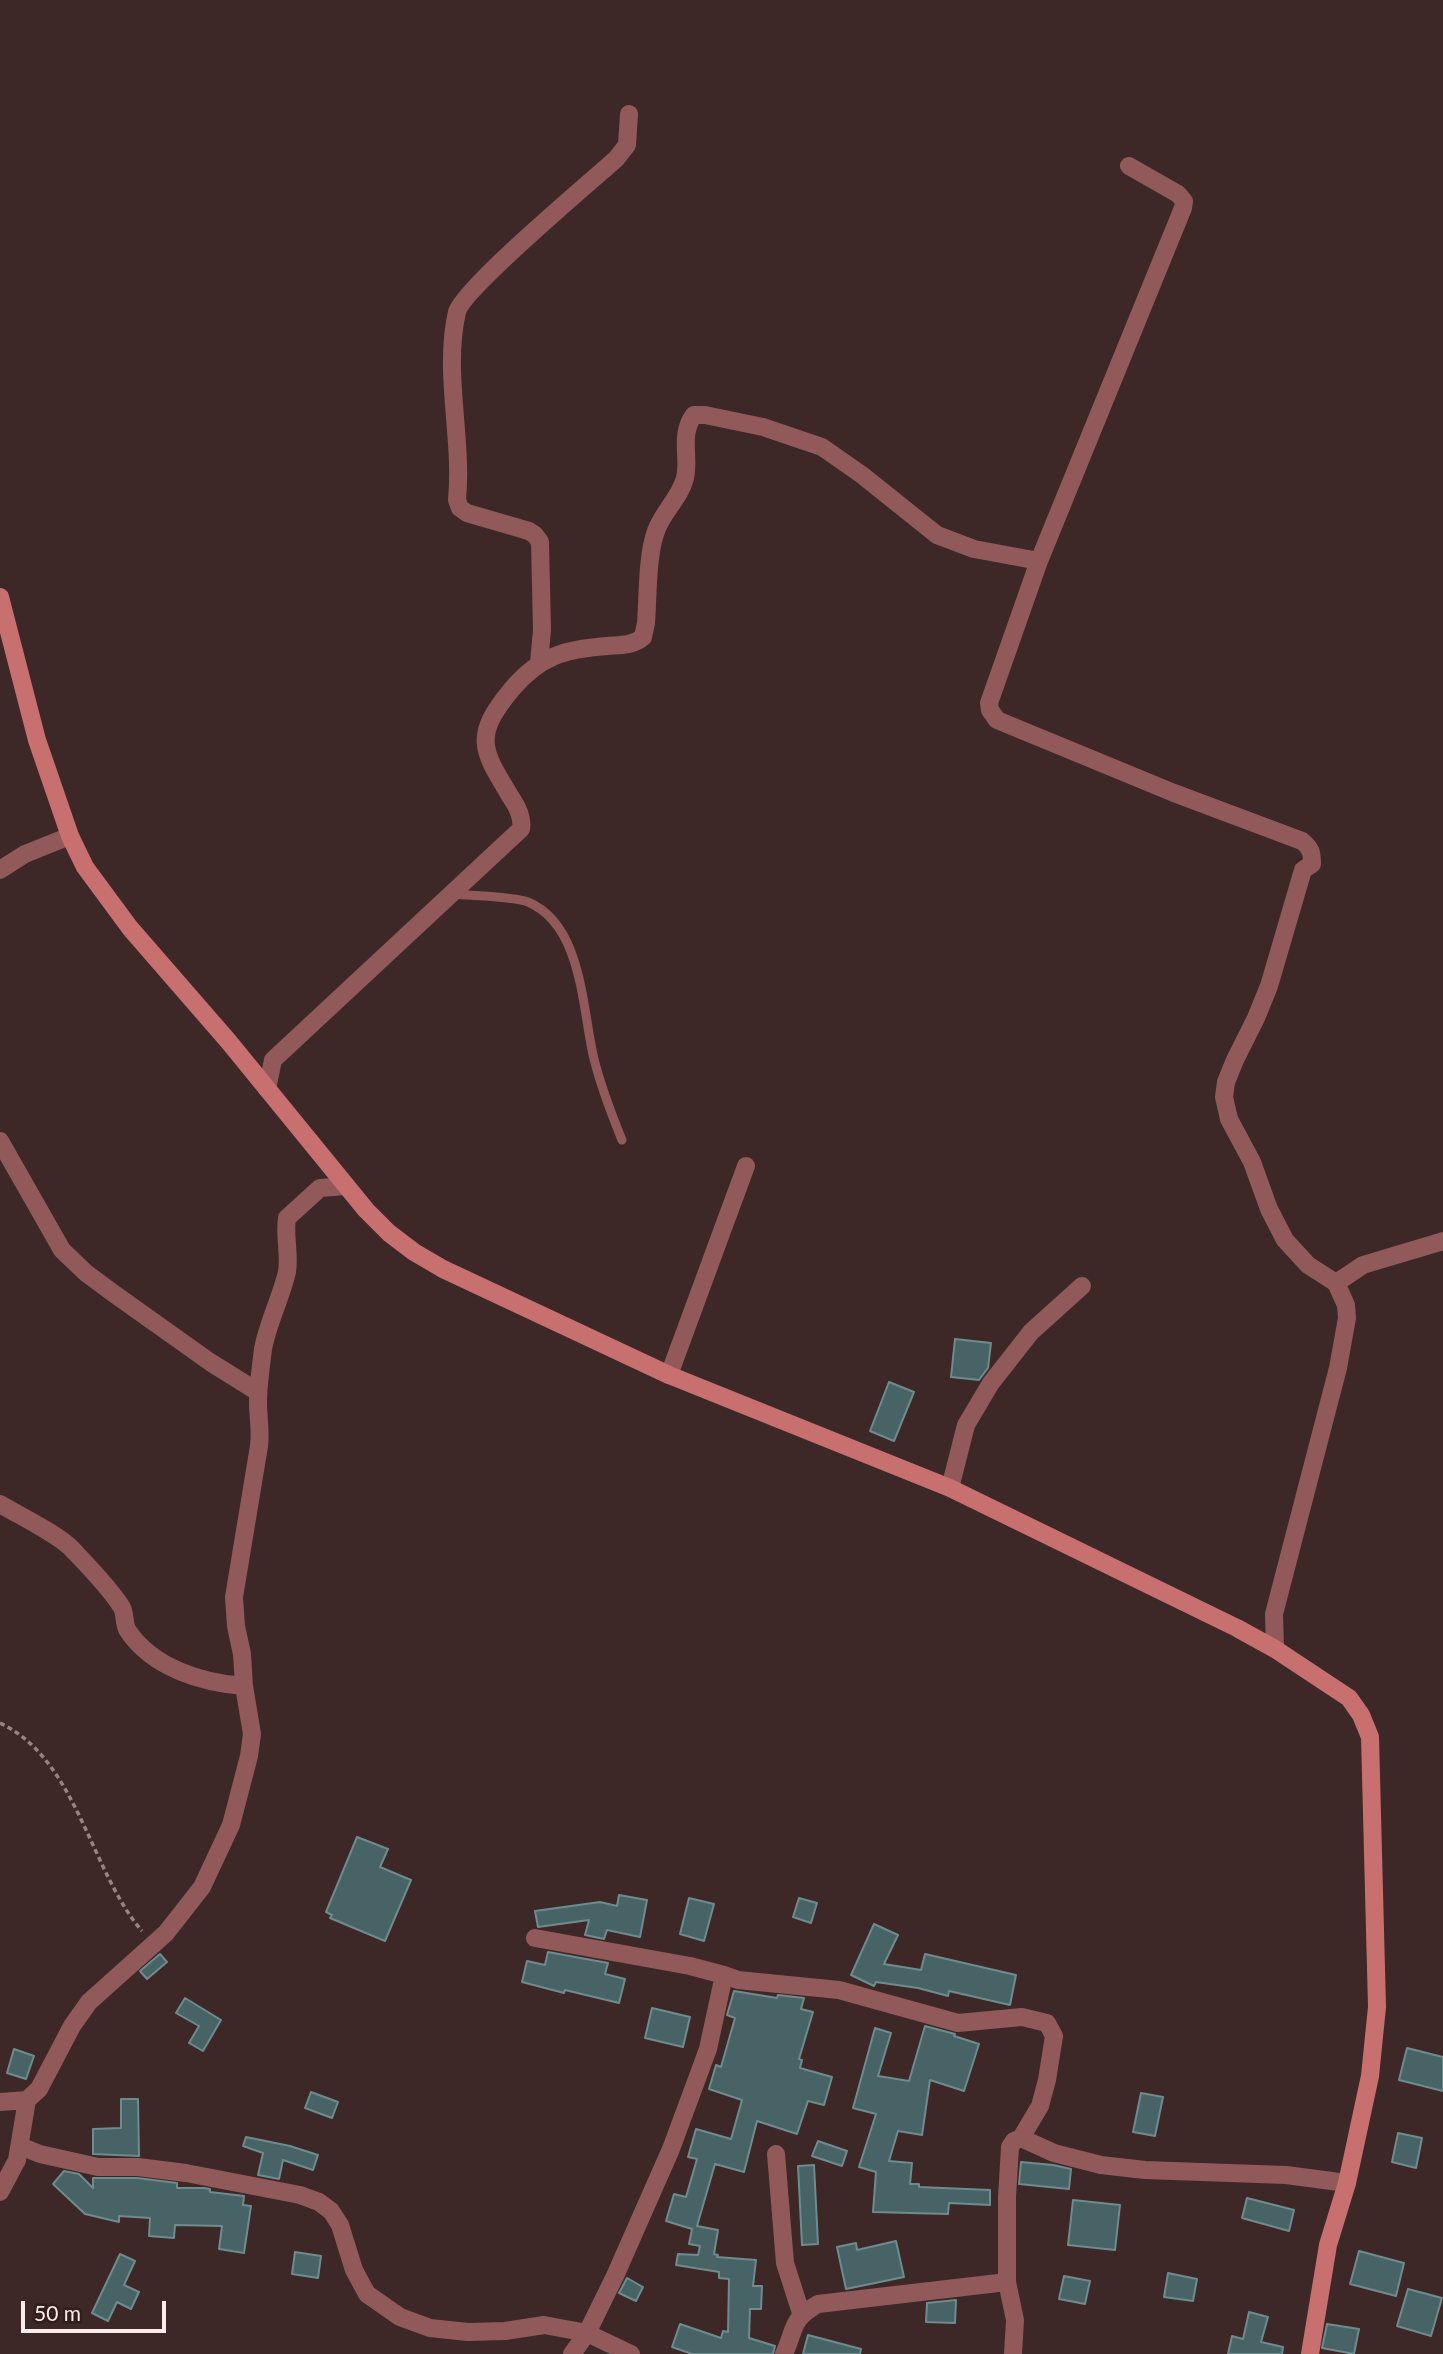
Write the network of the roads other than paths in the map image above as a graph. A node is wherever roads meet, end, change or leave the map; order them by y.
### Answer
1 (629, 114) dead end
2 (1129, 166) dead end
3 (1040, 561) junction
4 (0, 597) edge
5 (3, 617) edge
6 (539, 663) junction
7 (70, 836) junction
8 (0, 870) edge
9 (452, 894) junction
10 (267, 1089) junction
11 (622, 1140) dead end
12 (0, 1141) edge
13 (746, 1166) dead end
14 (346, 1186) junction
15 (1443, 1241) edge
16 (1336, 1283) junction
17 (1082, 1286) dead end
18 (669, 1375) junction
19 (258, 1392) junction
20 (950, 1488) junction
21 (0, 1504) edge
22 (1275, 1649) junction
23 (244, 1686) junction
24 (535, 1938) dead end
25 (724, 1975) junction
26 (27, 2100) junction
27 (0, 2102) edge
28 (1021, 2138) junction
29 (20, 2146) junction
30 (776, 2154) dead end
31 (1347, 2183) junction
32 (0, 2192) edge
33 (1007, 2283) junction
34 (801, 2313) junction
35 (587, 2333) junction
36 (572, 2354) edge
37 (631, 2354) edge
38 (784, 2354) edge
39 (1013, 2354) edge
40 (1310, 2354) edge

1 - 6 street
2 - 3 street
3 - 6 street
3 - 16 street
4 - 5 street
5 - 7 street
6 - 9 street
7 - 8 street
7 - 10 street
9 - 10 street
9 - 11 lane
10 - 14 street
12 - 19 street
13 - 18 street
14 - 18 street
14 - 19 street
15 - 16 street
16 - 22 street
17 - 20 street
18 - 20 street
19 - 23 street
20 - 22 street
21 - 23 street
22 - 31 street
23 - 26 street
24 - 25 street
25 - 28 street
25 - 35 street
26 - 27 street
26 - 29 street
28 - 31 street
28 - 33 street
29 - 32 street
29 - 35 street
30 - 34 street
31 - 40 street
33 - 34 street
33 - 39 street
34 - 38 street
35 - 36 street
35 - 37 street

